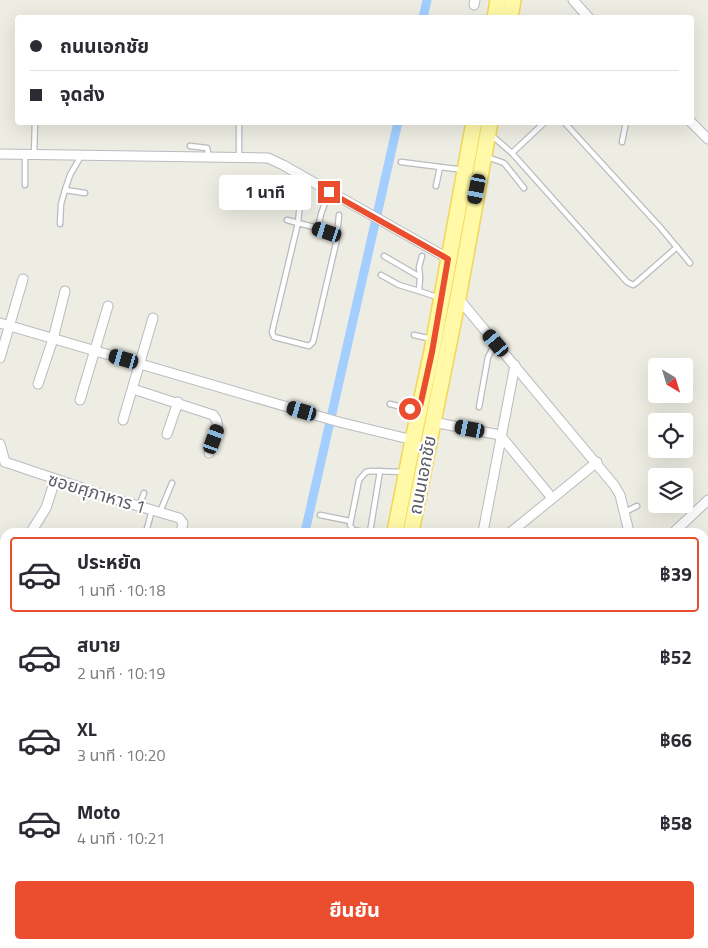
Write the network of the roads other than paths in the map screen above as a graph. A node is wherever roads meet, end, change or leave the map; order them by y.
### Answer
1 (498, 0) edge
2 (513, 0) edge
3 (573, 0) edge
4 (496, 15) edge
5 (510, 15) edge
6 (586, 15) edge
7 (34, 125) edge
8 (239, 125) edge
9 (473, 125) edge
10 (542, 125) edge
11 (567, 125) edge
12 (625, 125) edge
13 (694, 125) edge
14 (489, 127) edge
15 (708, 139) edge
16 (622, 142) dead end
17 (190, 146) dead end
18 (512, 153) junction
19 (0, 154) edge
20 (29, 155) junction
21 (81, 156) junction
22 (483, 156) junction
23 (209, 157) junction
24 (239, 157) junction
25 (401, 162) dead end
26 (440, 167) junction
27 (465, 170) junction
28 (25, 186) dead end
29 (436, 186) dead end
30 (524, 188) dead end
31 (65, 190) junction
32 (329, 192) junction
33 (85, 193) dead end
34 (280, 193) dead end
35 (339, 214) dead end
36 (287, 220) dead end
37 (298, 223) junction
38 (60, 224) dead end
39 (318, 228) junction
40 (337, 235) junction
41 (677, 247) junction
42 (384, 256) dead end
43 (422, 256) dead end
44 (448, 259) junction
45 (690, 263) dead end
46 (381, 275) dead end
47 (420, 277) junction
48 (23, 279) dead end
49 (65, 291) dead end
50 (419, 291) junction
51 (442, 294) junction
52 (458, 298) junction
53 (108, 306) dead end
54 (153, 318) dead end
55 (0, 323) edge
56 (10, 325) junction
57 (414, 334) dead end
58 (53, 339) junction
59 (434, 340) junction
60 (496, 343) junction
61 (96, 350) junction
62 (0, 358) edge
63 (138, 363) junction
64 (515, 365) junction
65 (38, 384) dead end
66 (133, 389) junction
67 (80, 400) dead end
68 (178, 402) junction
69 (390, 404) dead end
70 (479, 406) dead end
71 (419, 411) junction
72 (123, 420) dead end
73 (433, 422) junction
74 (167, 434) dead end
75 (500, 435) junction
76 (413, 440) junction
77 (0, 444) edge
78 (209, 453) dead end
79 (597, 462) junction
80 (2, 463) edge
81 (380, 471) junction
82 (406, 472) junction
83 (55, 480) junction
84 (172, 483) dead end
85 (144, 493) dead end
86 (552, 498) junction
87 (708, 500) edge
88 (139, 506) junction
89 (637, 506) dead end
90 (156, 511) junction
91 (625, 512) junction
92 (320, 515) dead end
93 (350, 521) junction
94 (34, 528) edge
95 (148, 528) edge
96 (182, 528) edge
97 (352, 528) edge
98 (371, 528) edge
99 (396, 528) edge
100 (412, 528) edge
101 (484, 528) edge
102 (516, 528) edge
103 (627, 528) edge
104 (678, 528) edge

1 - 4 main road
2 - 5 main road
3 - 6 street
7 - 20 lane
8 - 24 lane
9 - 27 main road, ถนนเอกชัย
10 - 18 lane
11 - 41 lane
12 - 16 lane
13 - 15 street
14 - 18 lane
14 - 22 main road, ถนนเอกชัย
17 - 23 lane
18 - 41 lane
19 - 20 street
20 - 21 street
20 - 28 lane
21 - 23 street
21 - 31 lane
22 - 30 lane
22 - 52 main road, ถนนเอกชัย
23 - 24 street
24 - 32 street
25 - 26 lane
26 - 27 lane
26 - 29 lane
27 - 44 main road, ถนนเอกชัย
31 - 33 lane
31 - 38 lane
32 - 39 lane
32 - 44 street
34 - 37 lane
35 - 40 lane
36 - 37 lane
37 - 39 lane
37 - 40 lane
39 - 40 lane
41 - 45 lane
42 - 47 lane
43 - 47 lane
44 - 51 main road, ถนนเอกชัย
46 - 50 lane
47 - 50 lane
48 - 56 street
49 - 58 street
50 - 51 lane
51 - 52 main road
51 - 59 main road, ถนนเอกชัย
52 - 60 street
52 - 73 main road, ถนนเอกชัย
53 - 61 street
54 - 63 street
55 - 56 street
56 - 58 street
56 - 62 street
57 - 59 lane
58 - 61 street
58 - 65 street
59 - 71 main road, ถนนเอกชัย
60 - 64 street
60 - 70 lane
61 - 63 street
61 - 67 street
63 - 66 street
63 - 76 street
64 - 75 street
64 - 79 street
66 - 68 street
66 - 72 street
68 - 74 street
68 - 78 street
69 - 71 lane
71 - 76 main road, ถนนเอกชัย
73 - 75 street
73 - 100 main road, ถนนเอกชัย
75 - 86 street
75 - 101 street
76 - 82 main road, ถนนเอกชัย
77 - 80 street
79 - 86 street
79 - 91 street
80 - 83 street, ซอยศุภาหาร 1
81 - 82 lane
81 - 93 lane
81 - 98 lane
82 - 99 main road, ถนนเอกชัย
83 - 88 street, ซอยศุภาหาร 1
83 - 94 street
84 - 90 lane
85 - 88 lane
86 - 102 street
87 - 104 street
88 - 90 street, ซอยศุภาหาร 1
89 - 91 lane
90 - 95 lane
90 - 96 street, ซอยศุภาหาร 1
91 - 103 street
92 - 93 lane
93 - 97 lane

